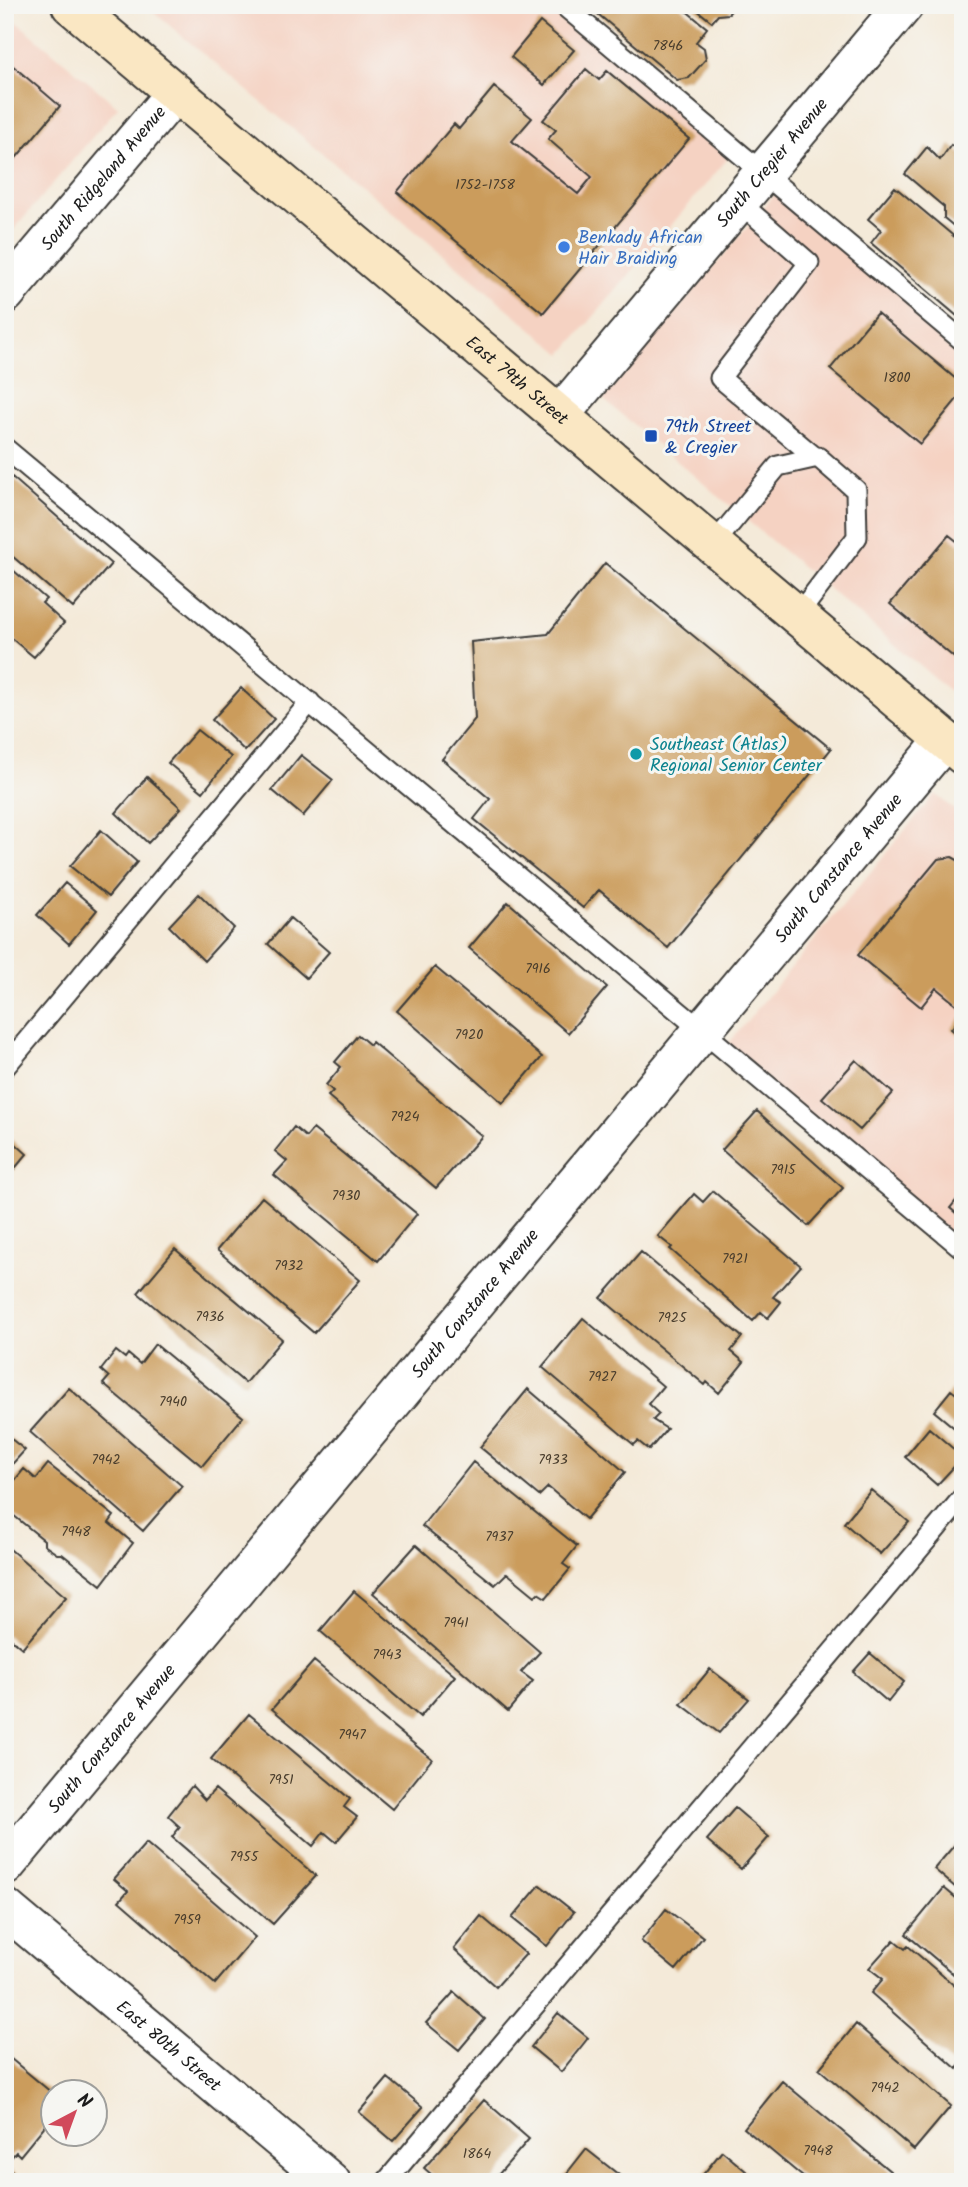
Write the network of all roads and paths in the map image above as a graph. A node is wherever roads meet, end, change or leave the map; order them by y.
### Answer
1 (71, 5) edge
2 (563, 5) edge
3 (904, 5) edge
4 (175, 93) junction
5 (763, 173) junction
6 (739, 202) junction
7 (5, 294) edge
8 (963, 341) edge
9 (559, 416) junction
10 (5, 447) edge
11 (816, 458) junction
12 (713, 545) junction
13 (797, 617) junction
14 (310, 702) junction
15 (954, 748) edge
16 (702, 1031) junction
17 (5, 1067) edge
18 (963, 1250) edge
19 (963, 1497) edge
20 (5, 1866) edge
21 (5, 1908) edge
22 (331, 2182) edge
23 (386, 2182) edge

1 - 4 main road, East 79th Street
2 - 5 lane
3 - 5 street, South Cregier Avenue
4 - 7 street, South Ridgeland Avenue
4 - 9 main road, East 79th Street
5 - 6 street, South Cregier Avenue
5 - 8 lane
6 - 9 street, South Cregier Avenue
6 - 11 lane
9 - 12 main road, East 79th Street
10 - 14 lane
11 - 12 lane
11 - 13 lane
12 - 13 main road, East 79th Street
13 - 15 main road, East 79th Street
14 - 16 lane
14 - 17 lane
15 - 16 street, South Constance Avenue
16 - 18 lane
16 - 20 street, South Constance Avenue
19 - 23 lane
21 - 22 street, East 80th Street

